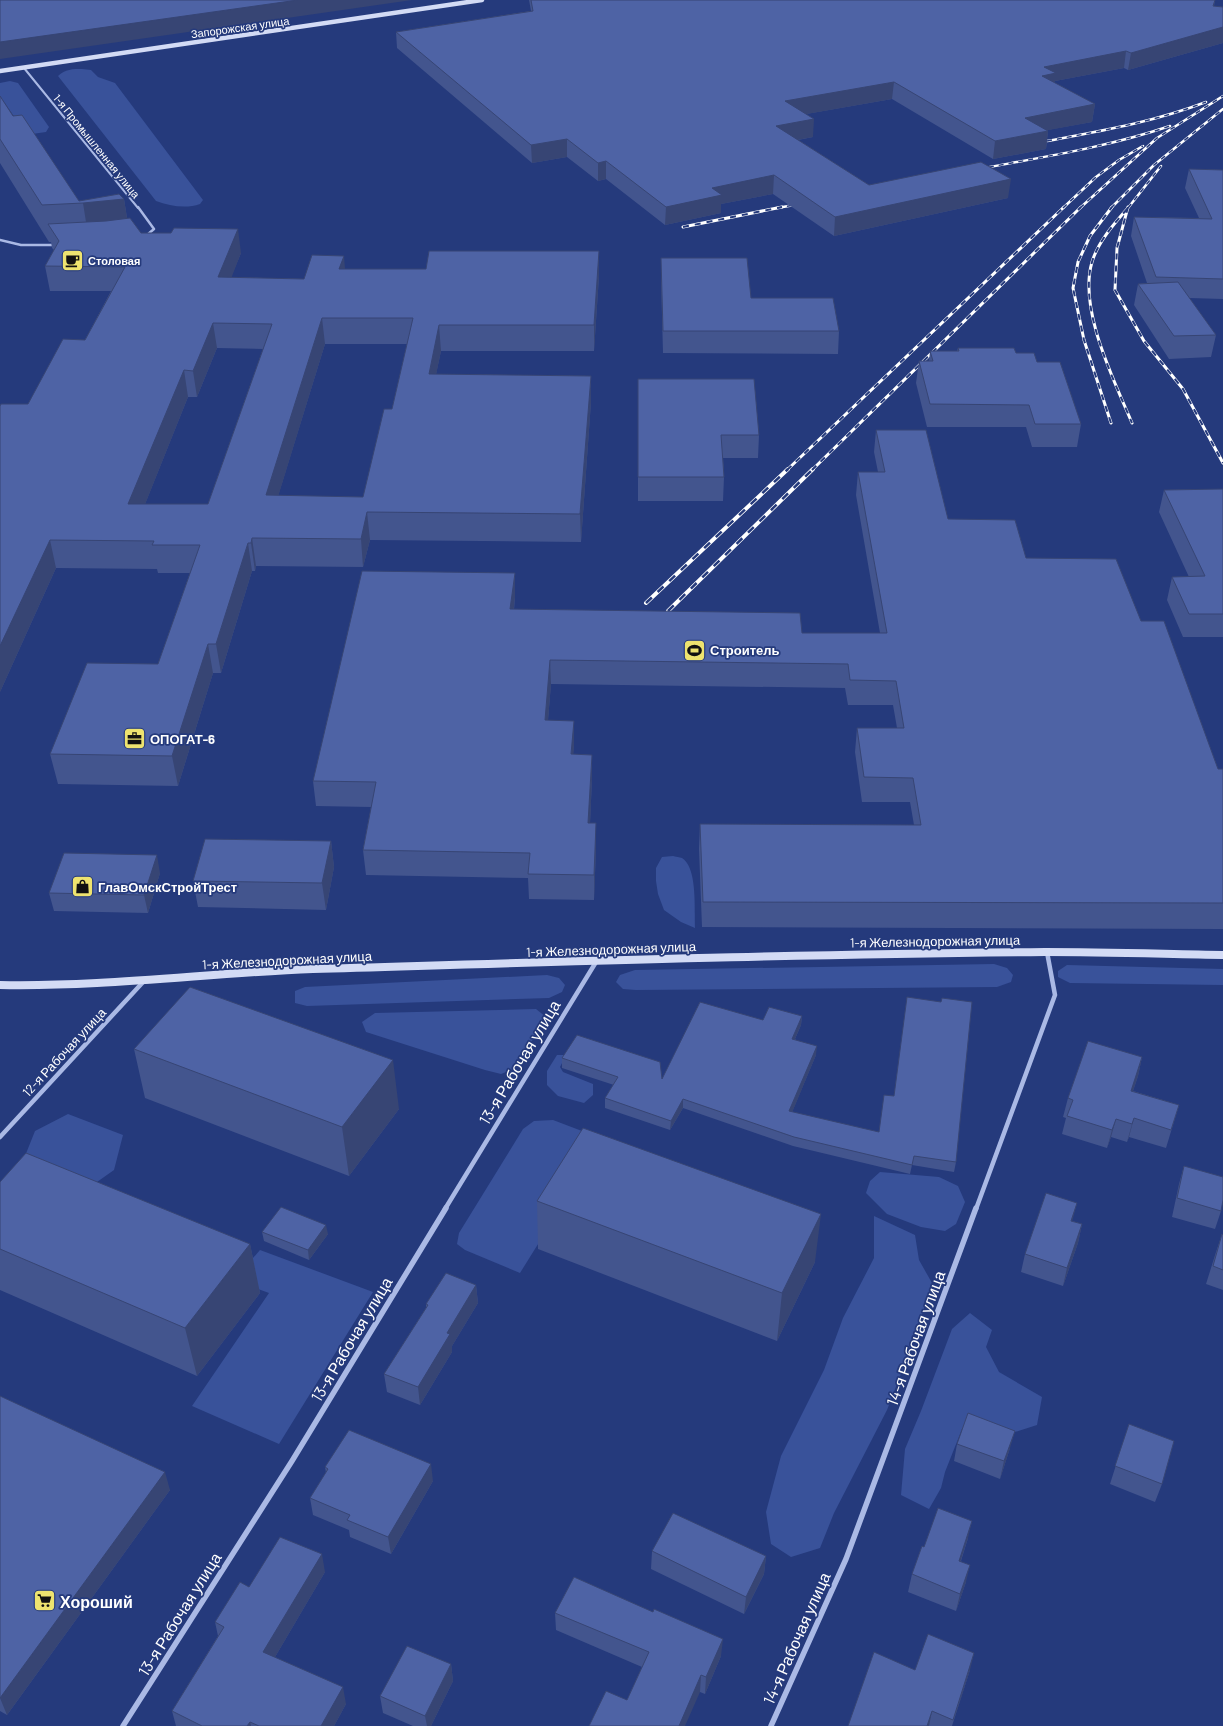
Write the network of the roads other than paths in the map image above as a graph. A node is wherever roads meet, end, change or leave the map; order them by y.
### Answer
1 (482, 0) edge
2 (24, 68) junction
3 (0, 71) edge
4 (142, 236) edge
5 (0, 240) edge
6 (58, 245) edge
7 (1047, 952) junction
8 (1223, 955) edge
9 (596, 962) junction
10 (144, 981) junction
11 (0, 985) edge
12 (0, 1137) edge
13 (123, 1726) edge
14 (771, 1726) edge

1 - 2 street, Запорожская улица
2 - 3 street, Запорожская улица
2 - 4 street, 1-я Промышленная улица
5 - 6 street
7 - 8 street, 1-я Железнодорожная улица
7 - 9 street, 1-я Железнодорожная улица
7 - 14 street, 14-я Рабочая улица
9 - 10 street, 1-я Железнодорожная улица
9 - 13 street, 13-я Рабочая улица
10 - 11 street, 1-я Железнодорожная улица
10 - 12 street, 12-я Рабочая улица

